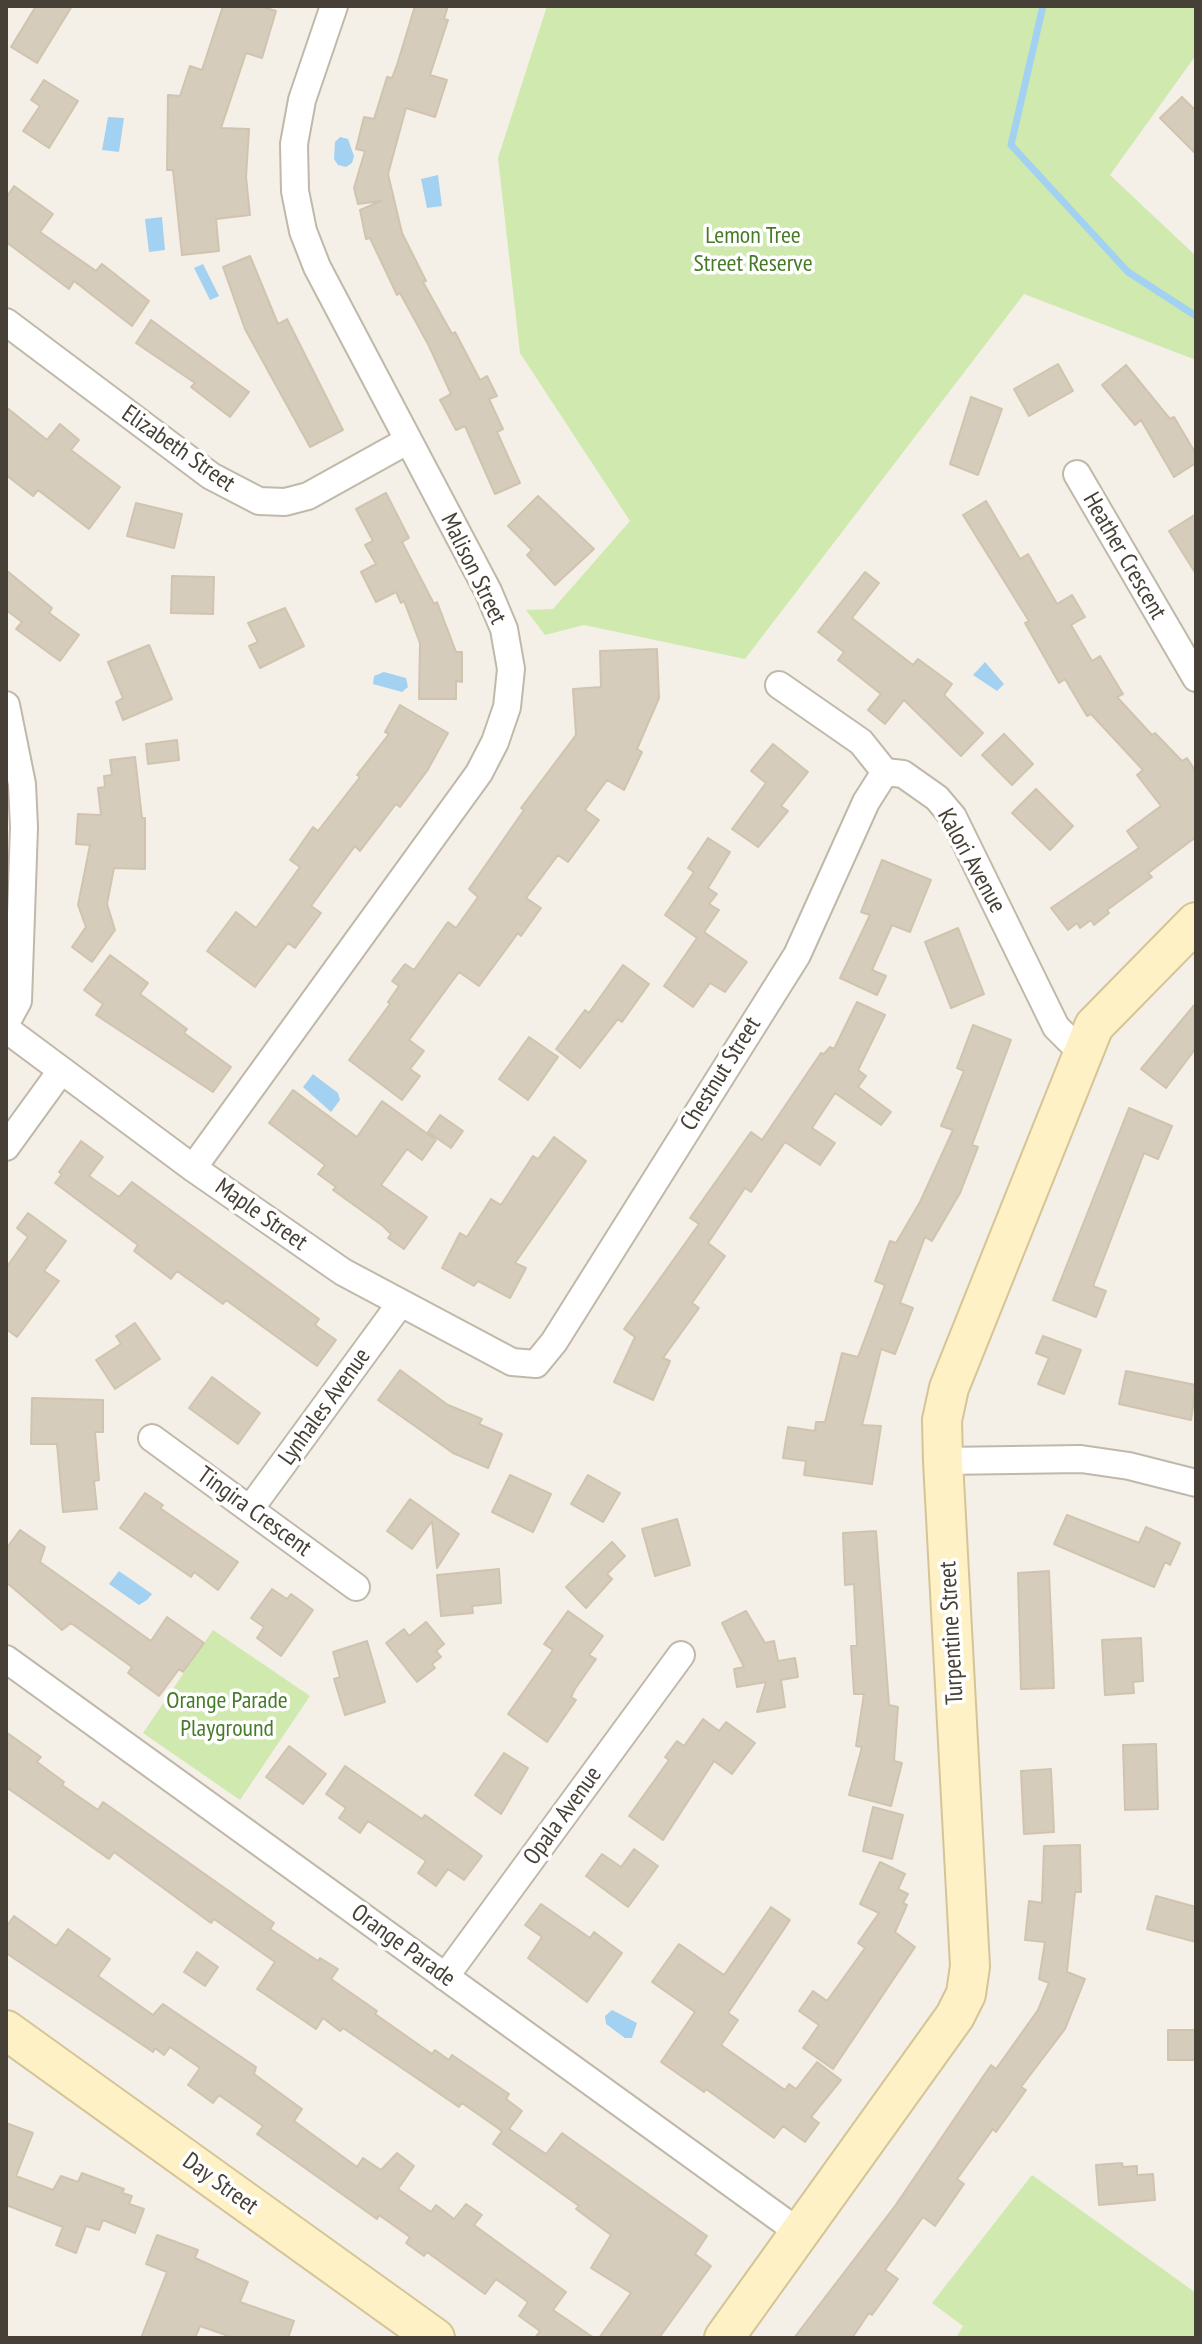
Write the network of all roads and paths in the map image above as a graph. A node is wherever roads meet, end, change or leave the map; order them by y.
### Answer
1 (334, 6) edge
2 (6, 322) edge
3 (407, 441) junction
4 (1077, 474) dead end
5 (1196, 678) edge
6 (779, 685) dead end
7 (6, 705) edge
8 (885, 772) junction
9 (1196, 922) edge
10 (6, 1026) edge
11 (1084, 1048) junction
12 (61, 1071) junction
13 (6, 1147) edge
14 (193, 1168) junction
15 (400, 1304) junction
16 (536, 1364) joint
17 (152, 1438) dead end
18 (943, 1461) junction
19 (1196, 1483) edge
20 (250, 1509) junction
21 (356, 1587) dead end
22 (681, 1655) dead end
23 (6, 1659) edge
24 (445, 1977) junction
25 (6, 2030) edge
26 (800, 2233) junction
27 (435, 2338) edge
28 (724, 2338) edge

1 - 3 street, Malison Street
2 - 3 street, Elizabeth Street
3 - 14 street, Malison Street
4 - 5 street, Heather Crescent
6 - 8 street, Kalori Avenue
7 - 10 street
8 - 11 street, Kalori Avenue
8 - 16 street, Chestnut Street
9 - 11 street, Turpentine Street
10 - 12 street, Maple Street
11 - 18 street, Turpentine Street
12 - 13 street
12 - 14 street, Maple Street
14 - 15 street, Maple Street
15 - 16 street, Maple Street
15 - 20 street, Lynhales Avenue
17 - 20 street, Tingira Crescent
18 - 19 street
18 - 26 street, Turpentine Street
20 - 21 street, Tingira Crescent
22 - 24 street, Opala Avenue
23 - 24 street, Orange Parade
24 - 26 street, Orange Parade
25 - 27 street, Day Street
26 - 28 street, Turpentine Street

